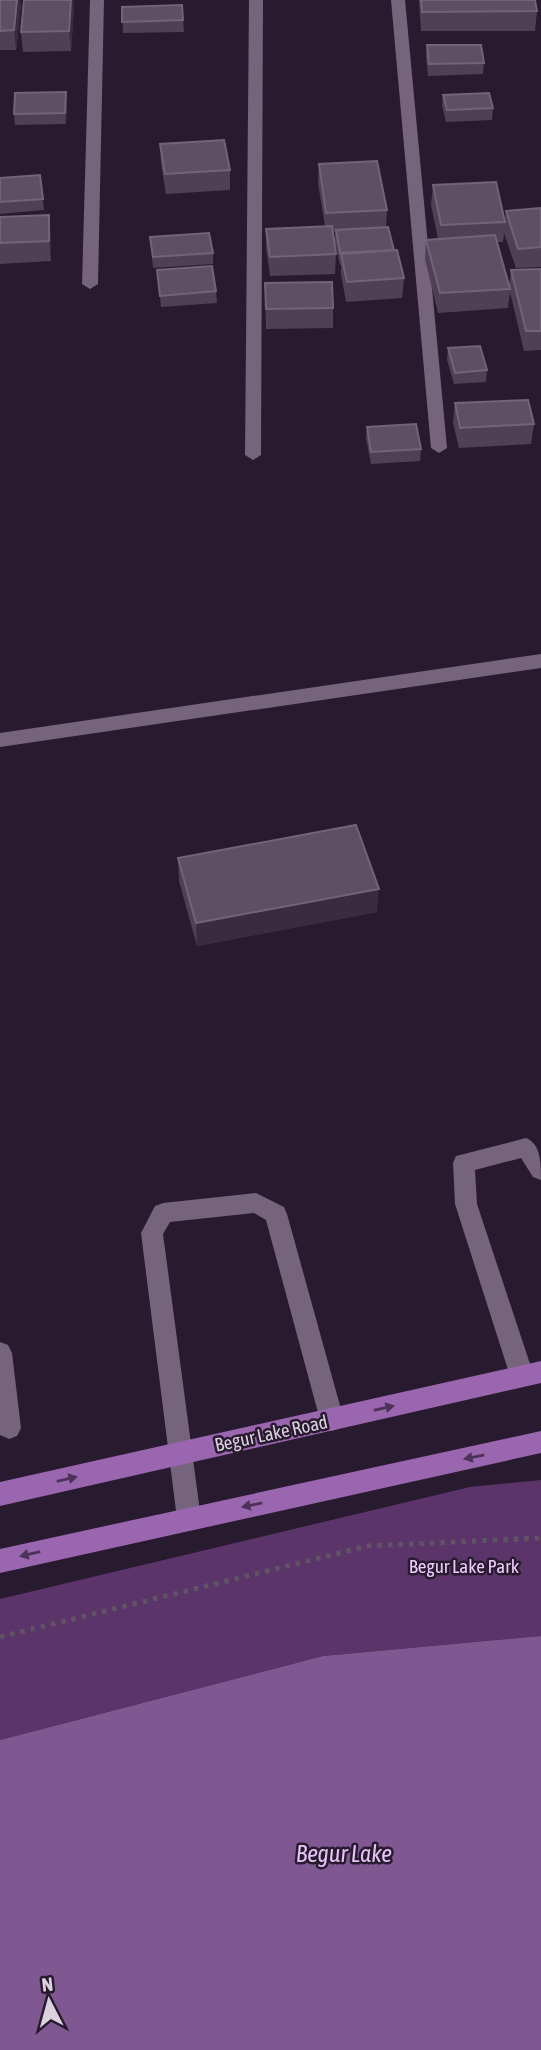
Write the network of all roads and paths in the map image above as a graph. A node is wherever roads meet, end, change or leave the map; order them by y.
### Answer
1 (97, 0) edge
2 (256, 0) edge
3 (398, 0) edge
4 (90, 284) dead end
5 (439, 448) dead end
6 (253, 454) dead end
7 (541, 661) edge
8 (0, 740) edge
9 (541, 1171) edge
10 (0, 1353) edge
11 (532, 1374) edge
12 (332, 1420) junction
13 (9, 1428) dead end
14 (541, 1442) edge
15 (180, 1453) junction
16 (0, 1494) edge
17 (189, 1519) junction
18 (541, 1538) edge
19 (0, 1561) edge
20 (0, 1637) edge

1 - 4 street
2 - 6 street
3 - 5 street
7 - 8 street
9 - 11 street
10 - 13 street
12 -> 11 main road, Begur Lake Road
12 - 15 main road, Begur Lake Road
12 - 15 street
14 -> 17 main road
16 -> 15 main road, Begur Lake Road
15 - 17 street
17 -> 19 main road
18 - 20 path

